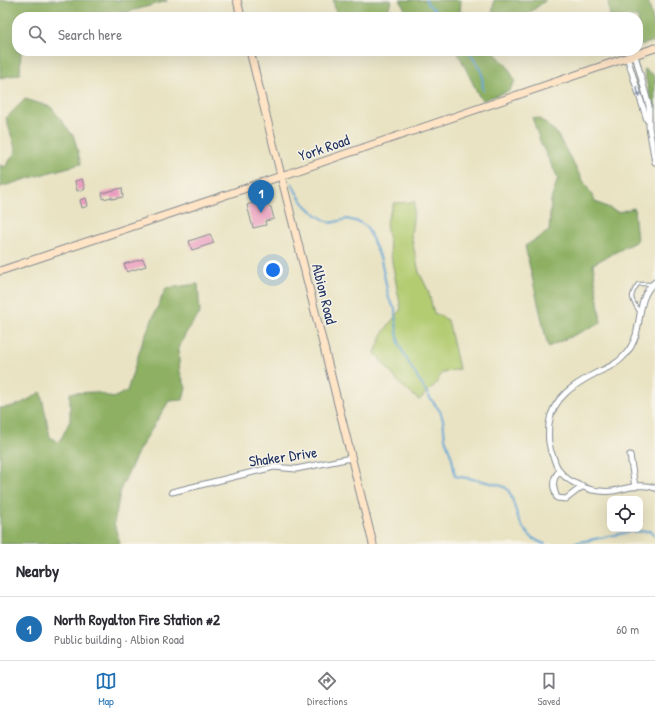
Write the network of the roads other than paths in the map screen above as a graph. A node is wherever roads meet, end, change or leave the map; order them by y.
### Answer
1 (237, 0) edge
2 (241, 12) edge
3 (655, 48) edge
4 (643, 52) edge
5 (251, 56) edge
6 (632, 56) edge
7 (635, 56) edge
8 (627, 58) junction
9 (649, 127) junction
10 (655, 162) edge
11 (281, 176) junction
12 (0, 270) edge
13 (654, 283) edge
14 (640, 312) junction
15 (630, 455) dead end
16 (351, 458) junction
17 (559, 471) junction
18 (583, 486) junction
19 (635, 487) junction
20 (655, 488) edge
21 (172, 492) dead end
22 (373, 544) edge

1 - 2 street
3 - 4 street, York Road
5 - 11 street, Albion Road
6 - 8 street, York Road
7 - 9 street
8 -> 9 street
8 - 11 street, York Road
9 - 10 street
11 - 12 street, York Road
11 - 16 street, Albion Road
13 - 14 street
13 - 14 lane
14 - 17 street
15 - 19 street
16 - 21 street, Shaker Drive
16 - 22 street, Albion Road
17 - 18 street
17 - 18 street
18 - 19 street
19 - 20 street

